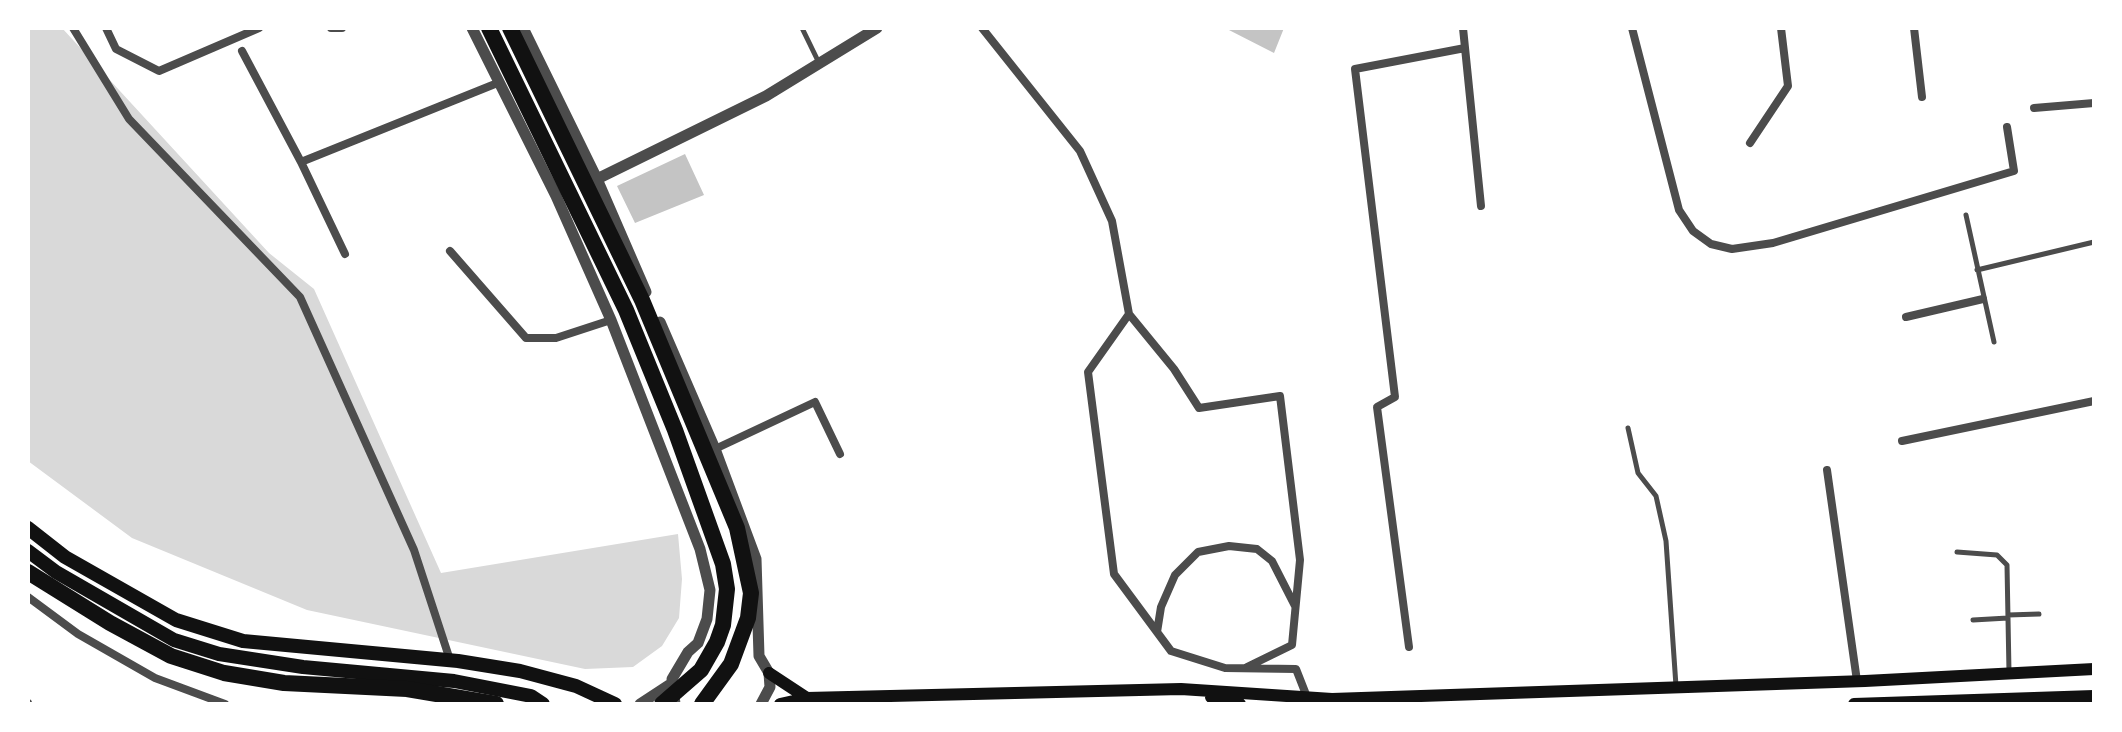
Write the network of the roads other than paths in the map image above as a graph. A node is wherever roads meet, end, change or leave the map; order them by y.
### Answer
1 (73, 28) edge
2 (106, 28) edge
3 (259, 28) edge
4 (331, 28) edge
5 (342, 28) edge
6 (472, 28) edge
7 (489, 28) edge
8 (510, 28) edge
9 (523, 28) edge
10 (802, 28) edge
11 (877, 28) edge
12 (982, 28) edge
13 (1463, 28) edge
14 (1632, 28) edge
15 (1781, 28) edge
16 (1914, 28) edge
17 (1465, 48) junction
18 (242, 51) dead end
19 (820, 65) junction
20 (500, 82) junction
21 (1922, 97) dead end
22 (2094, 103) edge
23 (2034, 108) dead end
24 (2007, 127) dead end
25 (1750, 143) dead end
26 (301, 162) junction
27 (597, 179) junction
28 (1481, 206) dead end
29 (1966, 215) dead end
30 (2094, 242) edge
31 (450, 251) dead end
32 (345, 254) dead end
33 (1977, 270) junction
34 (1983, 299) junction
35 (1129, 314) junction
36 (1906, 317) dead end
37 (611, 320) junction
38 (1994, 342) dead end
39 (2094, 401) edge
40 (1628, 428) dead end
41 (1902, 441) dead end
42 (715, 449) junction
43 (840, 454) dead end
44 (1827, 470) dead end
45 (28, 528) edge
46 (28, 551) edge
47 (1957, 552) dead end
48 (28, 572) edge
49 (28, 597) edge
50 (1296, 606) junction
51 (2039, 614) dead end
52 (2008, 617) junction
53 (1973, 620) dead end
54 (1157, 633) junction
55 (698, 643) junction
56 (1409, 647) dead end
57 (759, 656) junction
58 (450, 660) junction
59 (1245, 668) junction
60 (2094, 669) edge
61 (769, 673) junction
62 (2009, 673) junction
63 (1857, 681) junction
64 (672, 683) junction
65 (1676, 687) junction
66 (1181, 689) junction
67 (2094, 696) edge
68 (1307, 697) junction
69 (807, 698) junction
70 (225, 704) edge
71 (496, 704) edge
72 (543, 704) edge
73 (615, 704) edge
74 (640, 704) edge
75 (662, 704) edge
76 (675, 704) edge
77 (702, 704) edge
78 (761, 704) edge
79 (780, 704) edge
80 (1240, 704) edge
81 (1854, 704) edge

1 - 58 street
2 - 3 street
4 - 5 street
6 - 20 street
7 - 75 highway
8 - 77 highway
9 - 27 street
10 - 19 lane
11 - 19 street
12 - 35 street
13 - 17 street
14 - 24 street
15 - 25 street
16 - 21 street
17 - 28 street
17 - 56 street
18 - 26 street
19 - 27 street
20 - 26 street
20 - 37 street
22 - 23 street
26 - 32 street
27 - 42 street
29 - 33 lane
30 - 33 lane
31 - 37 street
33 - 34 lane
34 - 36 street
34 - 38 lane
35 - 50 street
35 - 54 street
37 - 55 street
39 - 41 street
40 - 65 lane
42 - 43 street
42 - 57 street
44 - 63 street
45 - 58 main road
46 - 72 main road
47 - 52 lane
48 - 71 highway
49 - 70 street
50 - 54 street
50 - 59 street
51 - 52 lane
52 - 53 lane
52 - 62 lane
54 - 59 street
55 - 57 street
55 - 64 street
57 - 61 street
58 - 73 main road
59 - 68 street
60 - 62 main road
61 - 69 main road
61 - 78 street
62 - 63 main road
63 - 65 main road
64 - 74 street
64 - 76 street
65 - 68 main road
66 - 68 main road
66 - 69 main road
66 - 80 main road
67 - 81 main road
69 - 79 main road

